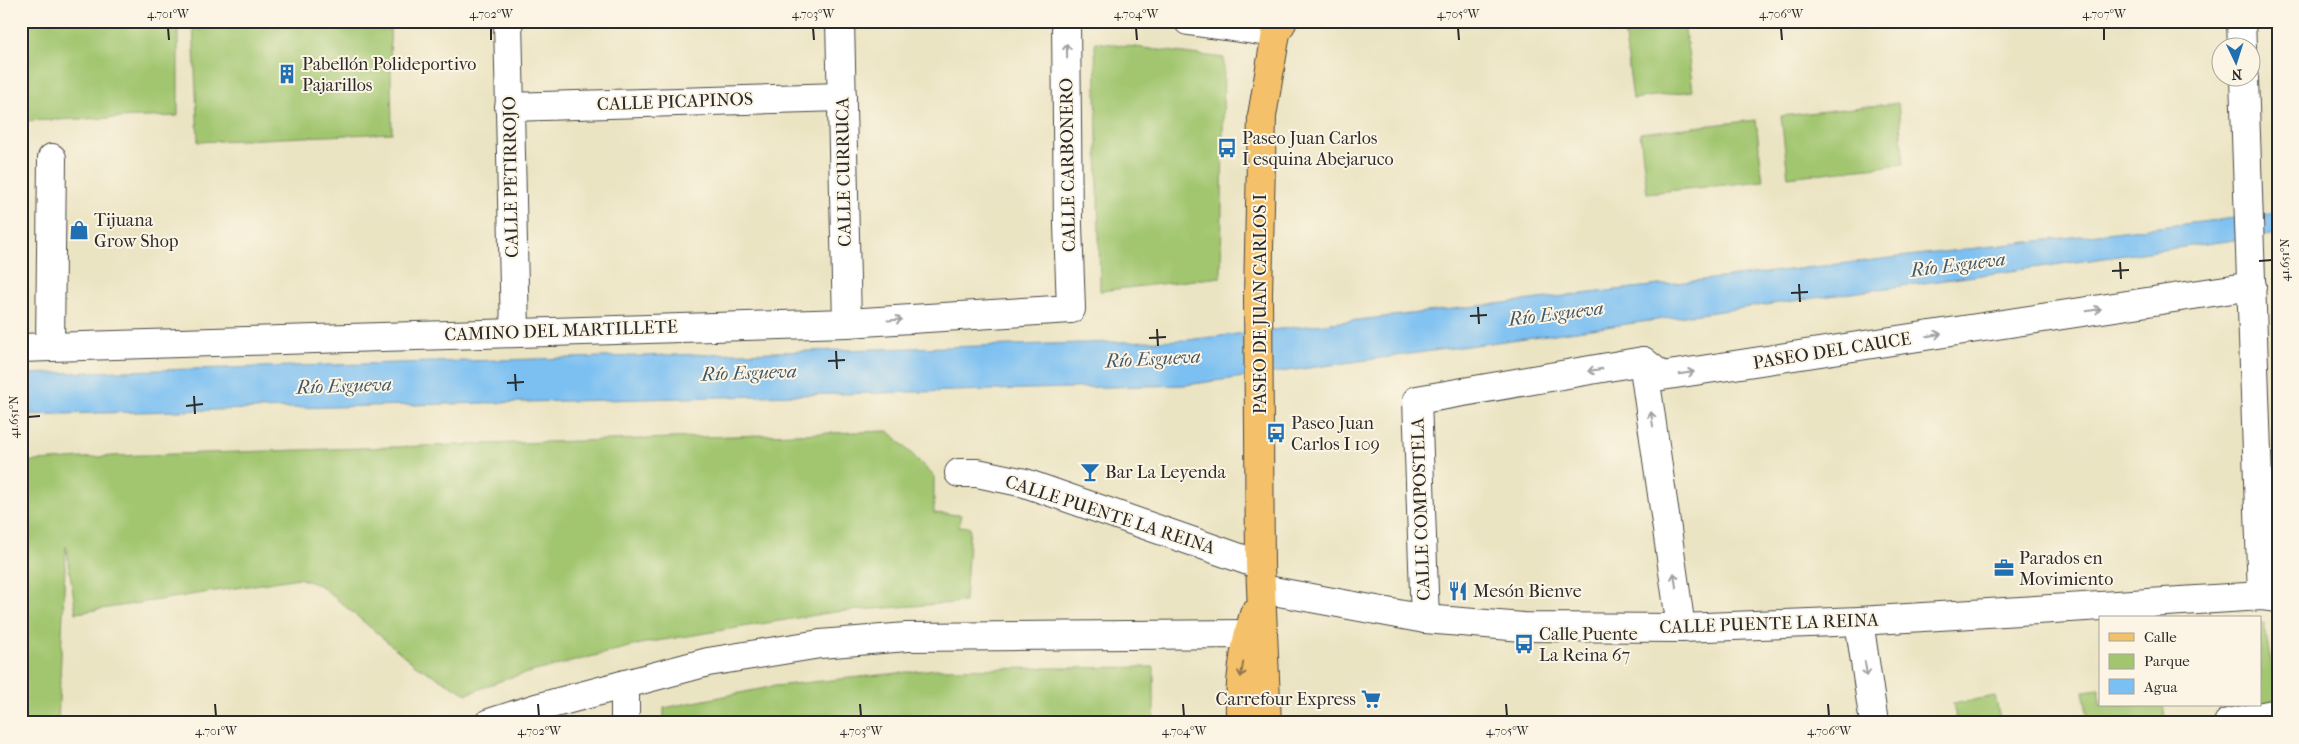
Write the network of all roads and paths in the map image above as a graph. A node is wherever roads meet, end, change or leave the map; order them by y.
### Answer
1 (508, 21) edge
2 (840, 21) edge
3 (1066, 21) edge
4 (1188, 21) edge
5 (2241, 21) edge
6 (1277, 25) edge
7 (2242, 38) edge
8 (2244, 88) edge
9 (842, 98) junction
10 (509, 107) junction
11 (52, 158) dead end
12 (2251, 276) junction
13 (1071, 309) joint
14 (847, 323) junction
15 (515, 332) junction
16 (50, 347) junction
17 (21, 348) edge
18 (1643, 361) junction
19 (958, 473) dead end
20 (1261, 577) junction
21 (2270, 597) edge
22 (1424, 619) junction
23 (1859, 621) junction
24 (1681, 628) junction
25 (1248, 634) junction
26 (624, 684) junction
27 (2278, 712) edge
28 (489, 723) edge
29 (625, 723) edge
30 (1240, 723) edge
31 (1267, 723) edge
32 (1874, 723) edge
33 (2228, 723) edge

1 - 10 street, CALLE PETIRROJO
2 - 9 street, CALLE CURRUCA
13 -> 3 street, CALLE CARBONERO
4 - 6 street
5 - 7 street
6 - 20 main road, PASEO DE JUAN CARLOS I
8 - 12 street
9 - 10 street, CALLE PICAPINOS
9 - 14 street, CALLE CURRUCA
10 - 15 street, CALLE PETIRROJO
11 - 16 street
18 -> 12 street, PASEO DEL CAUCE
12 - 21 street
14 -> 13 street, CAMINO DEL MARTILLETE
14 - 15 street, CAMINO DEL MARTILLETE
15 - 16 street, CAMINO DEL MARTILLETE
16 - 17 street, CAMINO DEL MARTILLETE
18 -> 22 street, CALLE COMPOSTELA
24 -> 18 street
19 - 20 street, CALLE PUENTE LA REINA
20 - 22 street, CALLE PUENTE LA REINA
20 - 25 main road, PASEO DE JUAN CARLOS I
20 - 31 main road, PASEO DE JUAN CARLOS I
21 - 23 street, CALLE PUENTE LA REINA
22 - 24 street, CALLE PUENTE LA REINA
23 - 24 street, CALLE PUENTE LA REINA
23 -> 32 street
25 - 26 street
25 -> 30 main road, PASEO DE JUAN CARLOS I
26 - 28 street
26 - 29 street
27 - 33 street

